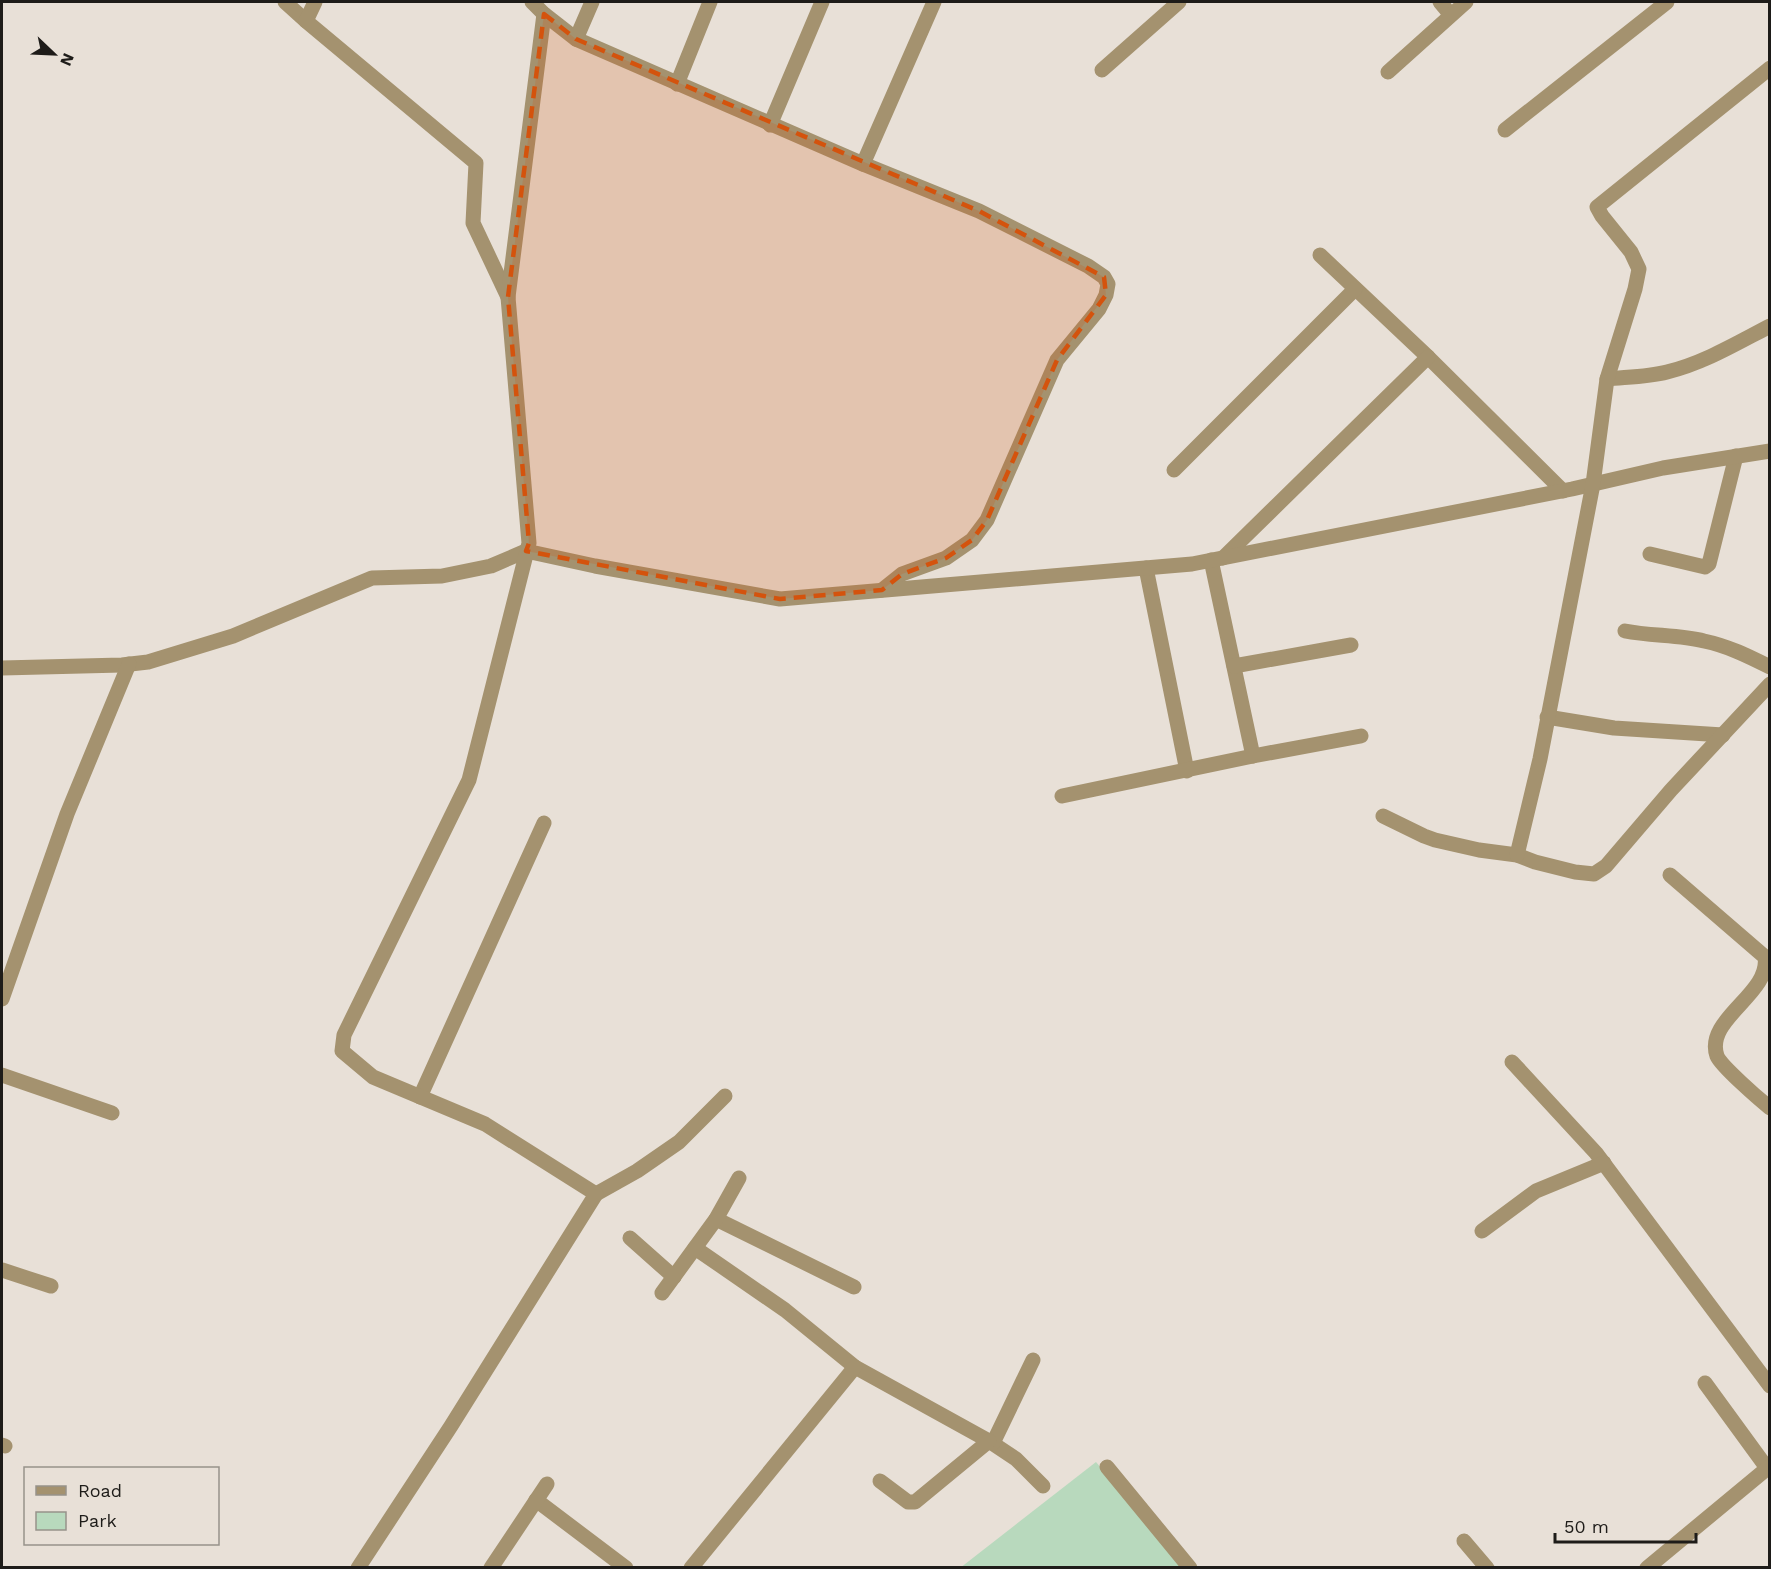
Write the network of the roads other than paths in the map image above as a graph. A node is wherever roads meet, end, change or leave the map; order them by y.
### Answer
1 (285, 2) edge
2 (315, 2) edge
3 (532, 2) edge
4 (592, 2) edge
5 (710, 2) edge
6 (822, 2) edge
7 (934, 2) edge
8 (1179, 2) edge
9 (1440, 2) edge
10 (1466, 2) edge
11 (1667, 2) edge
12 (544, 14) junction
13 (1450, 14) junction
14 (306, 21) junction
15 (576, 39) junction
16 (1770, 68) edge
17 (1101, 70) dead end
18 (1388, 72) dead end
19 (677, 84) junction
20 (770, 125) junction
21 (1505, 130) dead end
22 (863, 164) junction
23 (1320, 255) dead end
24 (1355, 289) junction
25 (508, 297) junction
26 (1770, 326) edge
27 (1428, 357) junction
28 (1607, 379) junction
29 (1770, 451) edge
30 (1736, 456) junction
31 (1174, 470) dead end
32 (1593, 484) junction
33 (1563, 491) junction
34 (526, 551) junction
35 (1650, 554) dead end
36 (1217, 559) junction
37 (1146, 568) junction
38 (882, 590) junction
39 (1625, 631) dead end
40 (1351, 645) dead end
41 (129, 664) junction
42 (1234, 666) junction
43 (1770, 667) edge
44 (2, 668) edge
45 (1770, 684) edge
46 (1547, 717) junction
47 (1723, 735) junction
48 (1361, 736) dead end
49 (1253, 756) junction
50 (1187, 771) junction
51 (1062, 796) dead end
52 (1383, 816) dead end
53 (544, 824) dead end
54 (1517, 855) junction
55 (1670, 875) dead end
56 (2, 999) edge
57 (1512, 1062) dead end
58 (2, 1075) edge
59 (725, 1096) dead end
60 (420, 1097) junction
61 (1770, 1108) edge
62 (112, 1113) dead end
63 (1604, 1163) junction
64 (739, 1178) dead end
65 (596, 1194) junction
66 (716, 1219) junction
67 (1482, 1231) dead end
68 (630, 1238) dead end
69 (695, 1248) junction
70 (2, 1270) edge
71 (674, 1277) junction
72 (51, 1286) dead end
73 (854, 1287) dead end
74 (662, 1293) dead end
75 (1033, 1360) dead end
76 (855, 1367) junction
77 (1705, 1383) dead end
78 (1770, 1386) edge
79 (991, 1442) junction
80 (1107, 1467) dead end
81 (1768, 1467) edge
82 (880, 1480) dead end
83 (547, 1484) dead end
84 (1043, 1486) dead end
85 (536, 1500) junction
86 (1464, 1541) dead end
87 (358, 1568) edge
88 (491, 1568) edge
89 (626, 1568) edge
90 (691, 1568) edge
91 (1190, 1568) edge
92 (1487, 1568) edge
93 (1647, 1568) edge

1 - 14 street
2 - 14 street
3 - 12 street
4 - 15 street
5 - 19 street
6 - 20 street
7 - 22 street
8 - 17 street
9 - 13 street
10 - 13 street
11 - 21 street
12 - 15 street
12 - 25 street
13 - 18 street
14 - 25 street
15 - 19 street
16 - 28 street
19 - 20 street
20 - 22 street
22 - 38 street
23 - 24 street
24 - 27 street
24 - 31 street
25 - 34 street
26 - 28 street
27 - 33 street
27 - 36 street
28 - 32 street
29 - 30 street
30 - 32 street
30 - 35 street
32 - 33 street
32 - 46 street
33 - 36 street
34 - 38 street
34 - 41 street
34 - 60 street
36 - 37 street
36 - 42 street
37 - 38 street
37 - 50 street
39 - 43 street
40 - 42 street
41 - 44 street
41 - 56 street
42 - 49 street
45 - 47 street
46 - 47 street
46 - 54 street
47 - 54 street
48 - 49 street
49 - 50 street
50 - 51 street
52 - 54 street
53 - 60 street
55 - 61 street
57 - 63 street
58 - 62 street
59 - 65 street
60 - 65 street
63 - 67 street
63 - 78 street
64 - 66 street
65 - 87 street
66 - 69 street
66 - 73 street
68 - 71 street
69 - 71 street
69 - 76 street
70 - 72 street
71 - 74 street
75 - 79 street
76 - 79 street
76 - 90 street
77 - 81 street
79 - 82 street
79 - 84 street
80 - 91 street
81 - 93 street
83 - 85 street
85 - 88 street
85 - 89 street
86 - 92 street

